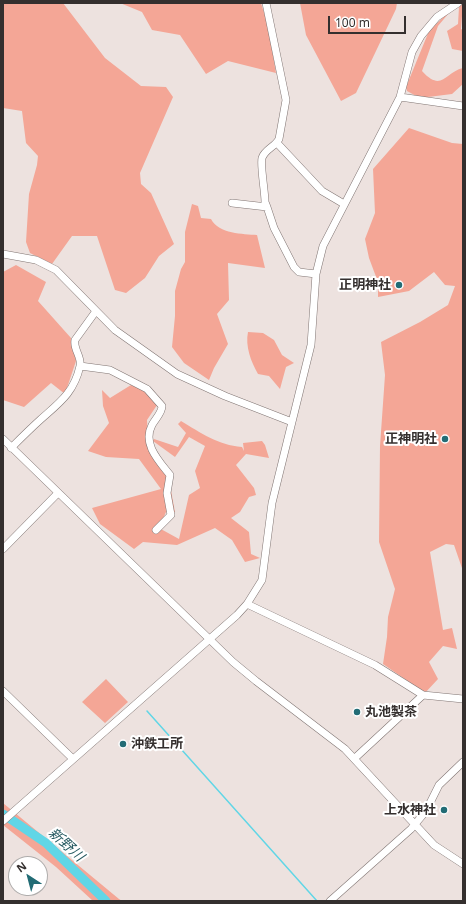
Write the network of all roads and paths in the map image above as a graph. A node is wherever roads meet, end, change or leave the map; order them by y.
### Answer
1 (266, 3) edge
2 (458, 3) edge
3 (400, 97) junction
4 (463, 106) edge
5 (277, 143) junction
6 (232, 203) dead end
7 (344, 204) junction
8 (267, 207) junction
9 (3, 254) edge
10 (316, 274) junction
11 (96, 311) junction
12 (80, 366) junction
13 (292, 422) junction
14 (3, 439) edge
15 (11, 448) junction
16 (58, 493) junction
17 (156, 530) dead end
18 (3, 549) edge
19 (247, 604) junction
20 (209, 639) junction
21 (3, 691) edge
22 (423, 695) junction
23 (463, 699) edge
24 (355, 758) junction
25 (73, 759) junction
26 (463, 762) edge
27 (3, 822) edge
28 (416, 824) junction
29 (463, 864) edge
30 (330, 901) edge

1 - 5 street
2 - 3 street
3 - 4 street
3 - 7 street
5 - 7 street
5 - 8 street
6 - 8 street
7 - 10 street
8 - 10 street
9 - 11 street
10 - 13 street
11 - 12 street
11 - 13 street
12 - 15 street
12 - 17 street
13 - 19 street
14 - 15 street
15 - 16 street
16 - 18 street
16 - 20 street
19 - 20 street
19 - 22 street
20 - 24 street
20 - 25 street
21 - 25 street
22 - 23 street
22 - 24 street
24 - 28 street
25 - 27 street
26 - 28 street
28 - 29 street
28 - 30 street

